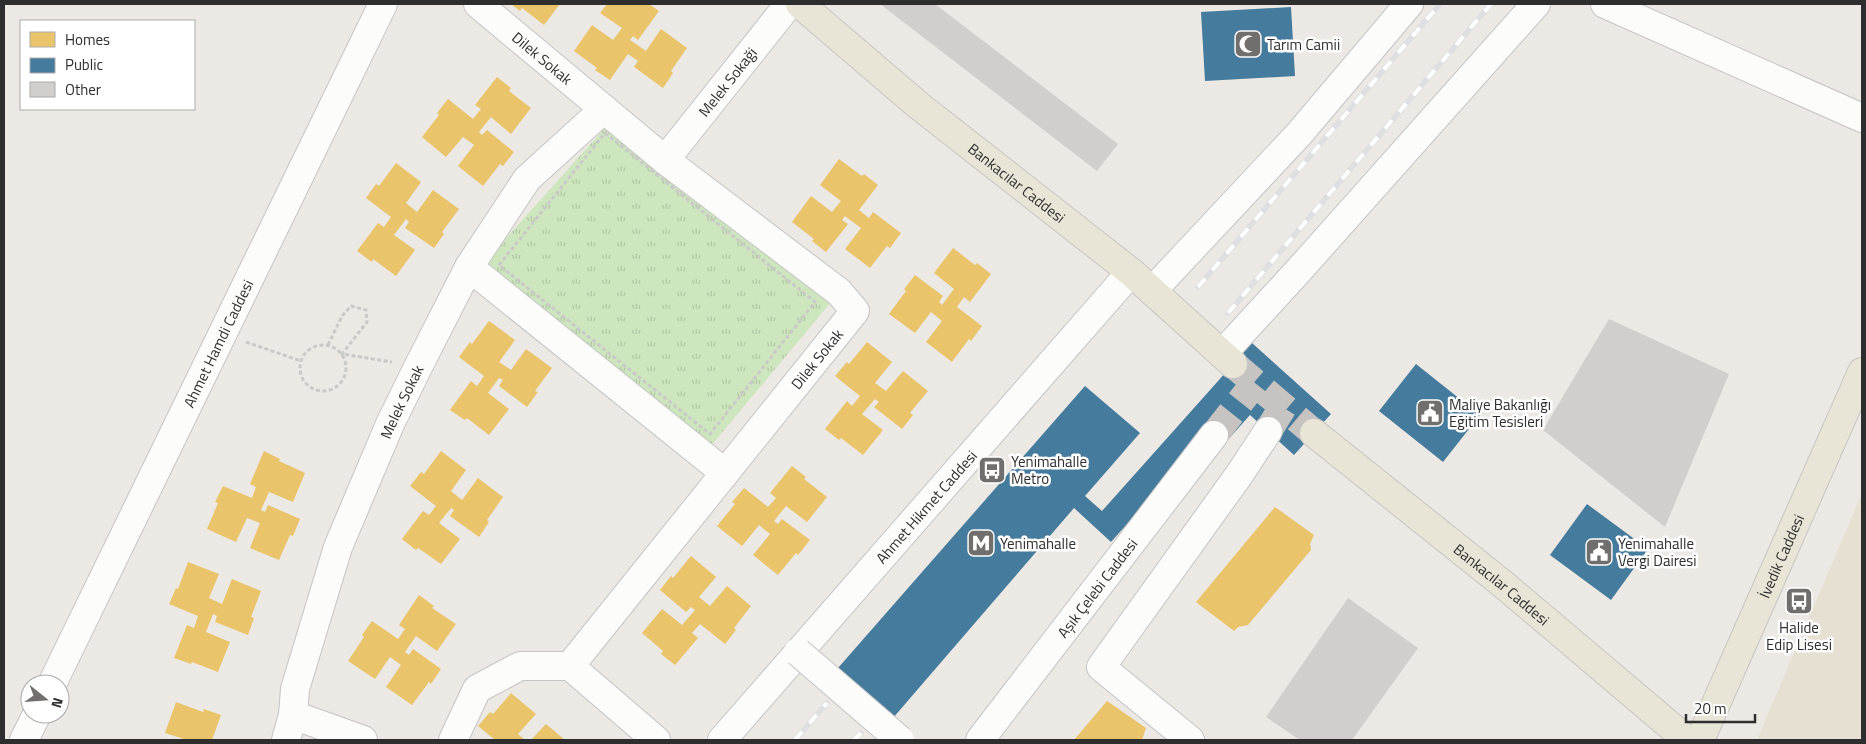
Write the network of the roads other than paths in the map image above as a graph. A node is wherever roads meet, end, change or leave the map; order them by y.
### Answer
1 (383, 4) edge
2 (478, 4) edge
3 (789, 4) edge
4 (800, 4) edge
5 (1409, 4) edge
6 (1536, 4) edge
7 (1605, 4) edge
8 (604, 109) junction
9 (1862, 118) edge
10 (665, 160) junction
11 (469, 267) junction
12 (1130, 272) junction
13 (1152, 291) junction
14 (1227, 359) joint
15 (1862, 372) edge
16 (1268, 431) tunnel mouth
17 (1314, 433) tunnel mouth
18 (1214, 435) tunnel mouth
19 (725, 473) junction
20 (798, 652) junction
21 (570, 666) junction
22 (57, 674) edge
23 (32, 724) edge
24 (290, 728) edge
25 (24, 740) edge
26 (363, 740) edge
27 (453, 740) edge
28 (656, 740) edge
29 (722, 740) edge
30 (900, 740) edge
31 (980, 740) edge
32 (1190, 740) edge
33 (1687, 740) edge
34 (1700, 740) edge

1 - 22 street, Ahmet Hamdi Caddesi
2 - 8 street, Dilek Sokak
3 - 10 street, Melek Sokaği
4 - 12 main road, Bankacılar Caddesi
5 - 13 street
6 - 14 street
7 - 9 street
8 - 10 street, Dilek Sokak
8 - 11 street, Melek Sokak
10 - 19 street, Dilek Sokak
11 - 19 street
11 - 24 street, Melek Sokak
12 - 13 main road, Bankacılar Caddesi
12 - 20 street, Ahmet Hikmet Caddesi
13 - 14 main road, Bankacılar Caddesi
15 - 34 main road, İvedik Caddesi
16 - 32 street
17 - 33 main road, Bankacılar Caddesi
18 - 31 street, Aşık Çelebi Caddesi
19 - 21 street, Dilek Sokak
20 - 29 street, Ahmet Hikmet Caddesi
20 - 30 street, bridge
21 - 27 street
21 - 28 street
23 - 25 street
24 - 26 street

